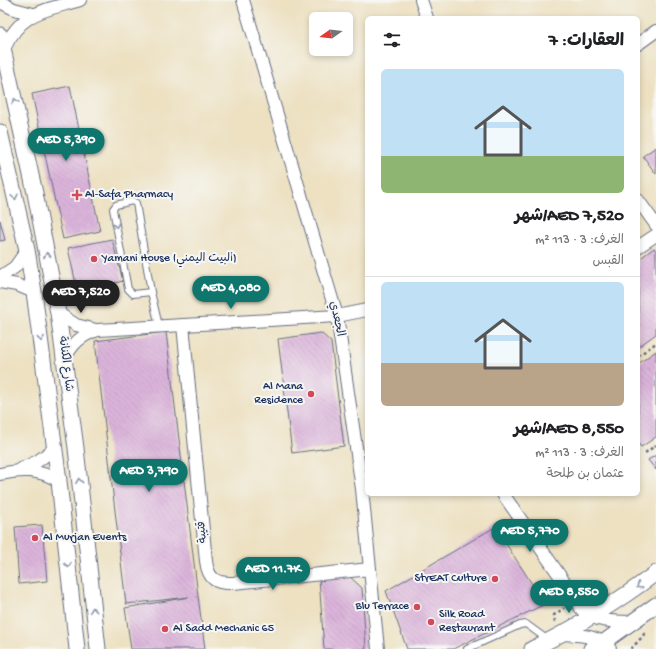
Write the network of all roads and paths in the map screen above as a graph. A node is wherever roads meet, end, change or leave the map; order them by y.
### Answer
1 (80, 0) edge
2 (243, 0) edge
3 (421, 0) edge
4 (0, 2) edge
5 (33, 14) junction
6 (426, 16) edge
7 (656, 31) edge
8 (2, 42) edge
9 (640, 43) edge
10 (0, 132) edge
11 (640, 203) edge
12 (656, 226) edge
13 (656, 234) edge
14 (640, 246) edge
15 (27, 250) junction
16 (0, 277) edge
17 (0, 282) edge
18 (34, 292) junction
19 (151, 292) junction
20 (365, 310) edge
21 (58, 313) junction
22 (337, 316) junction
23 (183, 325) junction
24 (159, 326) junction
25 (98, 330) junction
26 (656, 343) edge
27 (640, 355) edge
28 (64, 360) junction
29 (656, 445) edge
30 (55, 448) junction
31 (645, 453) dead end
32 (18, 470) junction
33 (0, 474) edge
34 (59, 480) junction
35 (504, 496) edge
36 (370, 569) junction
37 (656, 573) edge
38 (576, 599) junction
39 (656, 605) edge
40 (608, 606) junction
41 (591, 617) junction
42 (632, 622) junction
43 (555, 638) junction
44 (602, 647) edge
45 (77, 649) edge
46 (98, 649) edge
47 (378, 649) edge
48 (467, 649) edge
49 (532, 649) edge

1 - 5 street
2 - 22 street, الجعدي
3 - 6 street
4 - 5 street
5 - 8 street
7 - 9 street
21 -> 8 street, شارع الكنانة
10 -> 15 street, شارع الكنانة
11 - 12 street
13 - 14 street
15 - 16 street
15 - 18 street, شارع الكنانة
17 - 18 street
18 -> 30 street, شارع الكنانة
19 -> 19 lane
19 - 24 lane
20 - 22 street
21 - 25 street
21 - 28 street, شارع الكنانة
22 - 23 street
22 - 36 street, الجعدي
23 - 24 street
23 - 36 street, قتيبة
24 - 25 street
25 - 28 street
26 - 27 path
46 -> 28 street, شارع الكنانة
29 - 31 path
30 - 32 street
30 - 34 street, شارع الكنانة
32 - 33 street
32 - 34 street
34 -> 45 street, شارع الكنانة
35 - 38 street
36 - 47 street, الجعدي
37 -> 40 street
38 - 40 street
38 - 41 street
39 - 42 street
40 - 41 street
41 - 42 street
41 - 43 street
42 - 44 street
43 - 44 street
43 - 48 lane
43 - 49 street

